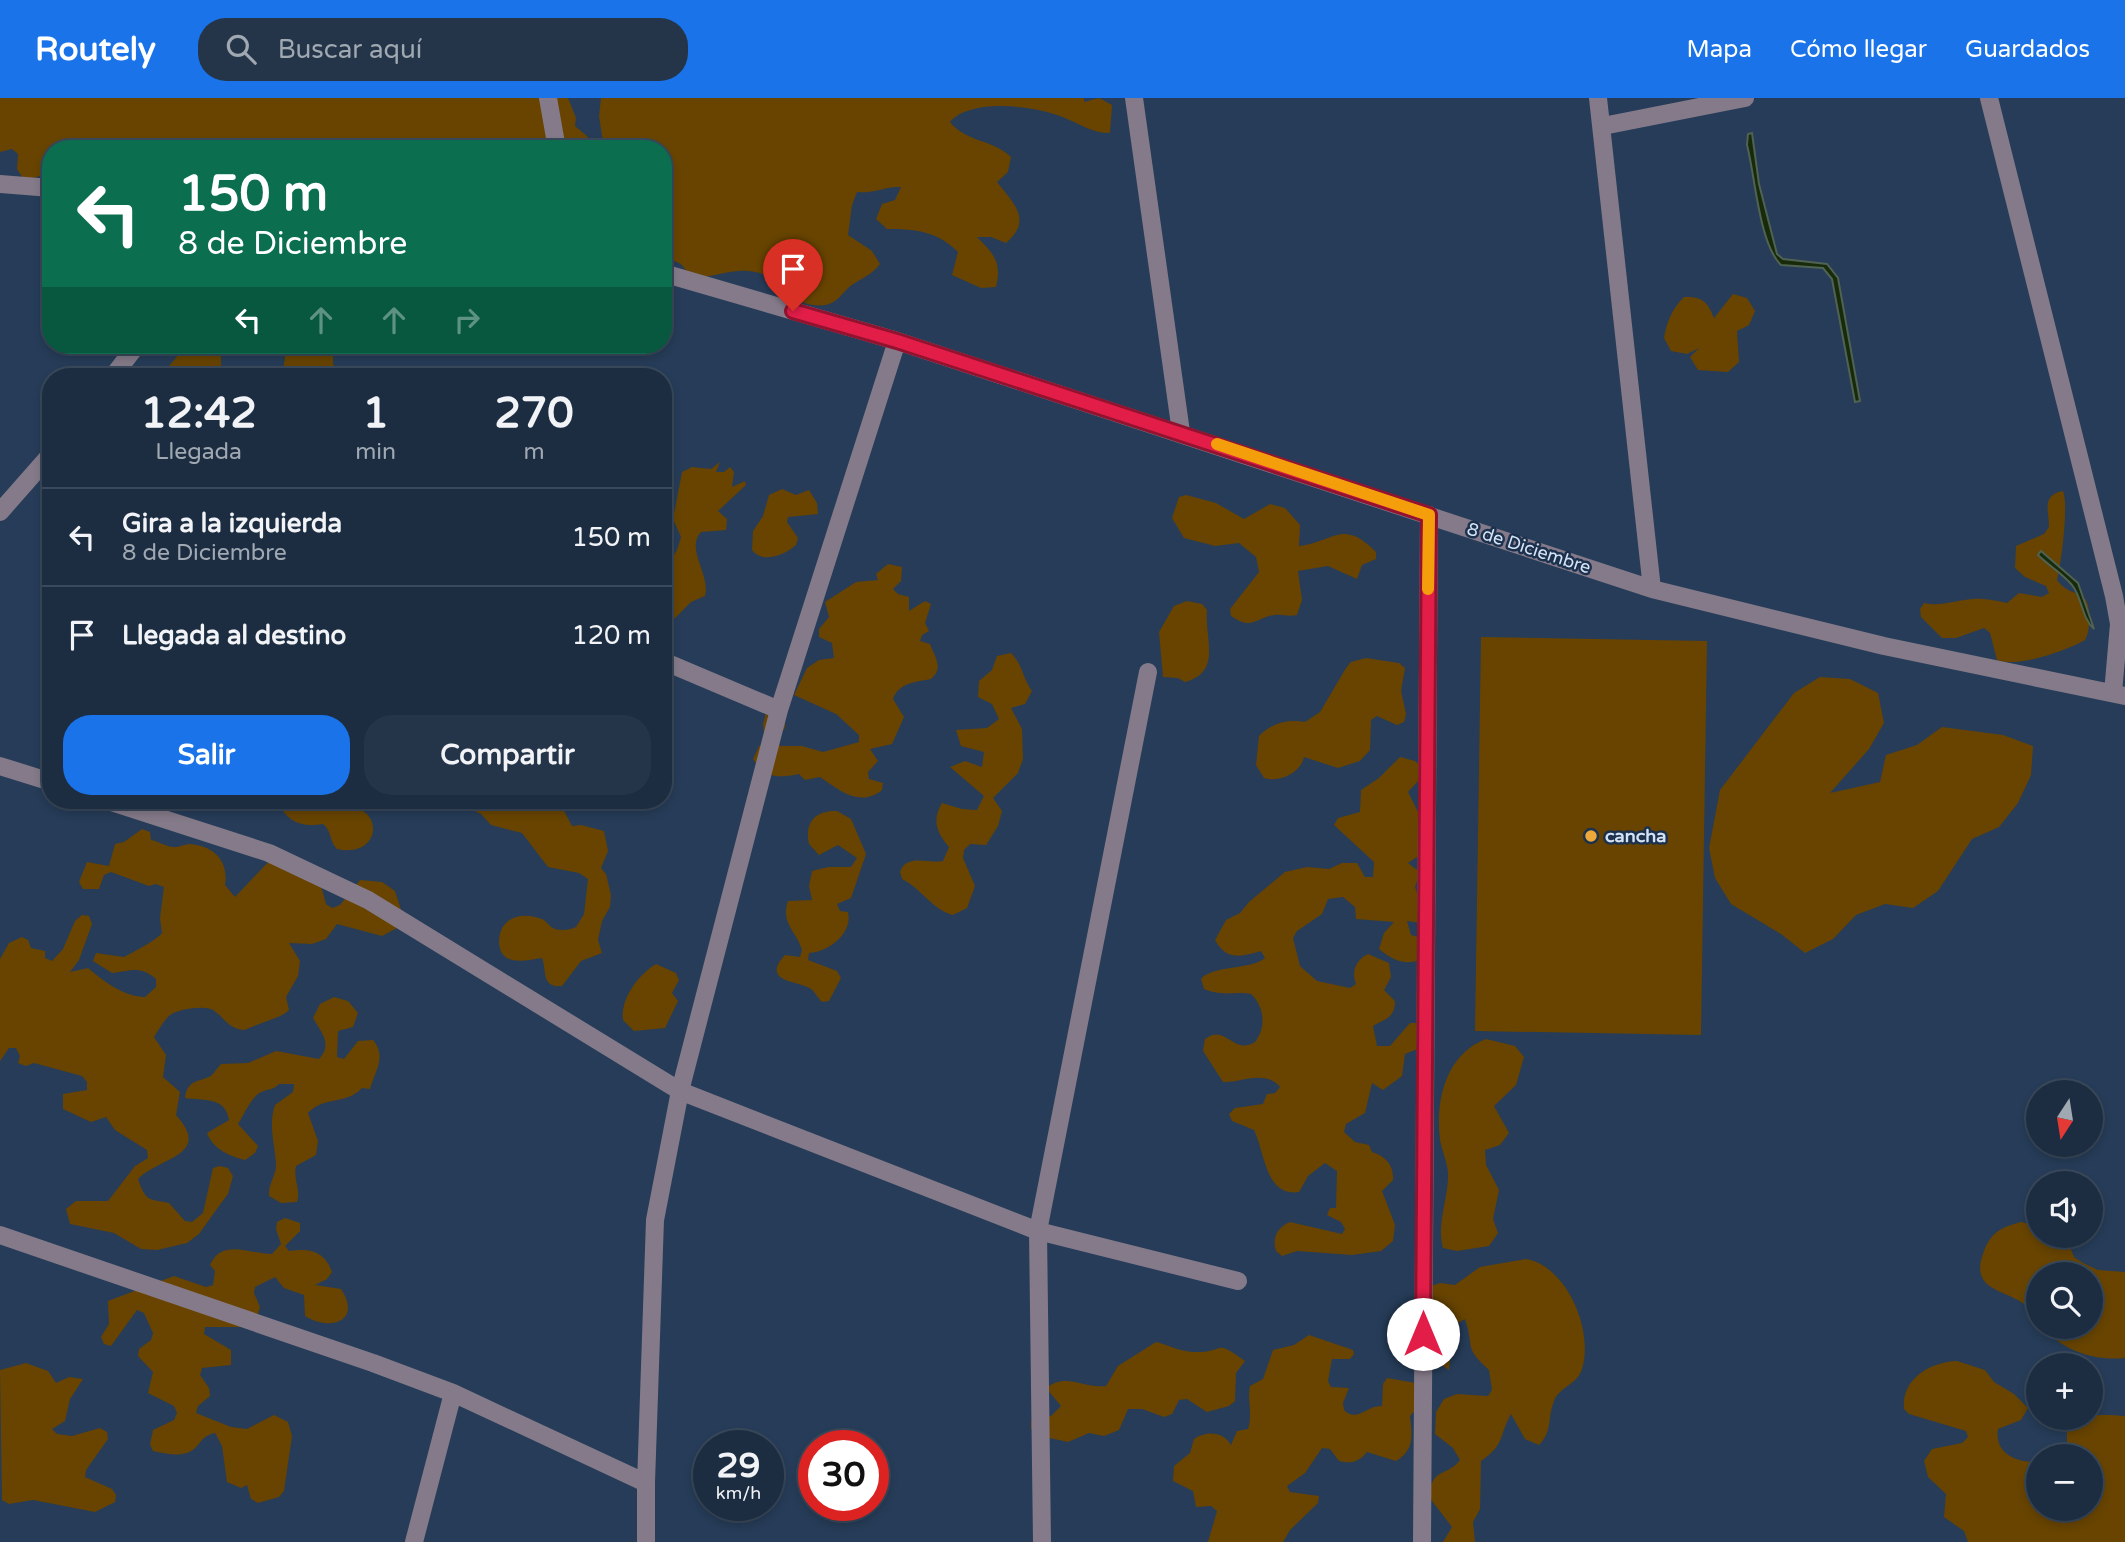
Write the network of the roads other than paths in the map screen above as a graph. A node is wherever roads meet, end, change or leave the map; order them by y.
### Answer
1 (548, 98) edge
2 (1134, 98) edge
3 (1598, 98) edge
4 (1745, 98) edge
5 (1989, 98) edge
6 (1603, 126) junction
7 (555, 140) edge
8 (0, 184) edge
9 (42, 187) edge
10 (672, 276) edge
11 (897, 341) junction
12 (130, 354) edge
13 (119, 368) edge
14 (1181, 432) junction
15 (42, 464) edge
16 (0, 512) edge
17 (1429, 515) junction
18 (1652, 589) junction
19 (672, 665) edge
20 (1148, 672) dead end
21 (2119, 694) edge
22 (779, 710) junction
23 (0, 766) edge
24 (42, 779) edge
25 (133, 809) edge
26 (680, 1091) junction
27 (1038, 1231) junction
28 (0, 1235) edge
29 (1238, 1281) dead end
30 (453, 1393) junction
31 (646, 1483) junction
32 (415, 1542) edge
33 (646, 1542) edge
34 (1042, 1542) edge
35 (1422, 1542) edge

1 - 7 street
2 - 14 street
3 - 6 street
4 - 6 street
5 - 21 street
6 - 18 street
8 - 9 street
10 - 11 street, 8 de Diciembre
11 - 14 street, 8 de Diciembre
11 - 22 street
12 - 13 street
14 - 17 street, 8 de Diciembre
15 - 16 street
17 - 18 street, 8 de Diciembre
17 - 35 street
18 - 21 street, 8 de Diciembre
19 - 22 street
20 - 27 street
22 - 26 street
23 - 24 street
25 - 26 street
26 - 27 street
26 - 31 street
27 - 29 street
27 - 34 street
28 - 30 street
30 - 31 street
30 - 32 street
31 - 33 street

